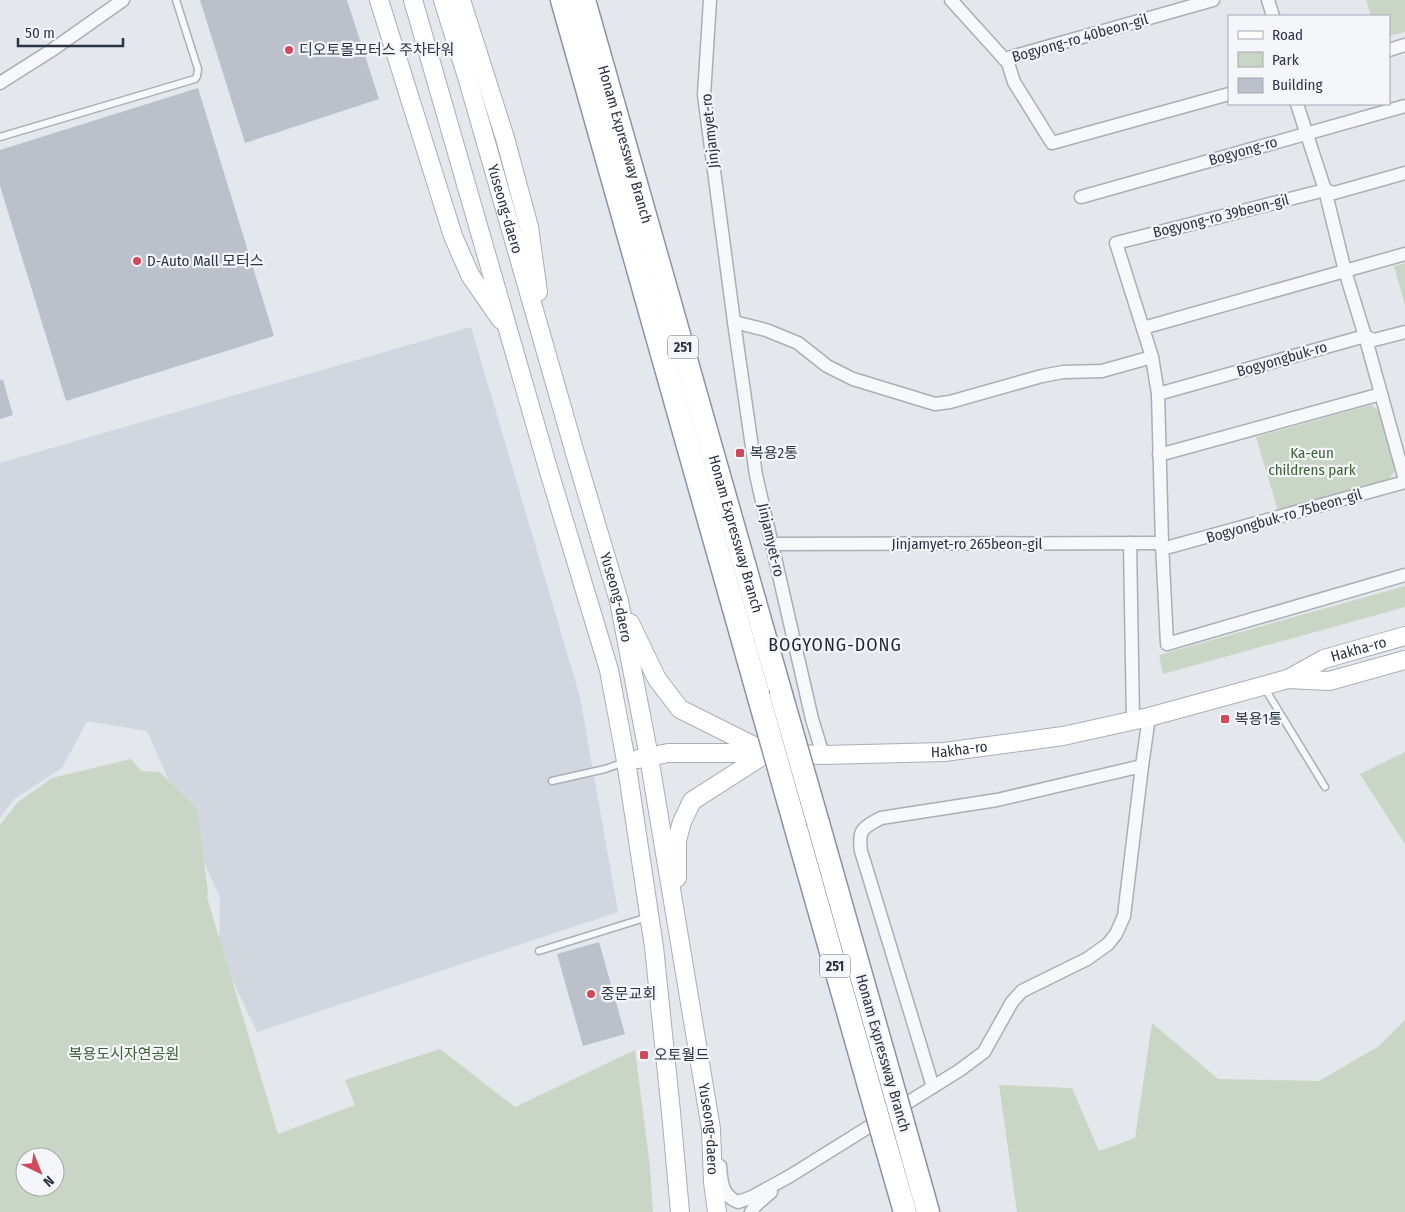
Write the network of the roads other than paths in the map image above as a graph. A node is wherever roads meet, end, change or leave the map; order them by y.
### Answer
1 (123, 0) edge
2 (176, 0) edge
3 (379, 0) edge
4 (413, 0) edge
5 (443, 0) edge
6 (461, 0) edge
7 (562, 0) edge
8 (584, 0) edge
9 (710, 0) edge
10 (951, 0) edge
11 (1214, 0) edge
12 (1268, 0) edge
13 (1273, 15) edge
14 (1405, 46) edge
15 (1390, 50) edge
16 (1004, 59) junction
17 (0, 83) edge
18 (1228, 94) edge
19 (1297, 105) edge
20 (1405, 106) edge
21 (1306, 134) junction
22 (1, 137) edge
23 (1405, 173) edge
24 (1325, 190) junction
25 (1081, 197) dead end
26 (1405, 254) edge
27 (1345, 271) junction
28 (734, 322) junction
29 (1143, 328) junction
30 (1405, 332) edge
31 (510, 334) junction
32 (1366, 336) junction
33 (547, 354) junction
34 (1152, 357) junction
35 (1158, 394) junction
36 (1381, 394) junction
37 (1159, 455) junction
38 (1405, 481) edge
39 (1130, 543) junction
40 (773, 544) junction
41 (1162, 546) junction
42 (1405, 576) edge
43 (619, 601) junction
44 (1405, 636) edge
45 (1405, 660) edge
46 (1288, 680) junction
47 (1263, 686) junction
48 (1141, 719) junction
49 (767, 753) junction
50 (823, 755) junction
51 (648, 757) junction
52 (626, 761) junction
53 (1142, 766) junction
54 (552, 782) dead end
55 (1325, 787) dead end
56 (649, 916) junction
57 (678, 929) junction
58 (539, 951) dead end
59 (933, 1087) junction
60 (711, 1129) junction
61 (790, 1176) junction
62 (680, 1212) edge
63 (717, 1212) edge
64 (751, 1212) edge
65 (905, 1212) edge
66 (928, 1212) edge

1 - 17 street
2 - 22 lane
3 - 31 street
4 - 31 street, Yuseong-daero
5 - 33 street, Yuseong-daero
6 - 33 street
7 - 65 highway, Honam Expressway Branch / 251, bridge
8 - 66 highway, Honam Expressway Branch / 251, bridge
9 - 28 street, Jinjamyet-ro
10 - 16 street
11 - 16 street, Bogyong-ro 40beon-gil
12 - 13 street
14 - 15 street
16 - 18 street
19 - 21 street
20 - 21 street, Bogyong-ro
21 - 24 street
21 - 25 street, Bogyong-ro
23 - 24 street, Bogyong-ro 39beon-gil
24 - 27 street
24 - 29 street, Bogyong-ro 39beon-gil
26 - 27 street
27 - 29 street
27 - 32 street
28 - 34 street
28 - 40 street, Jinjamyet-ro
29 - 34 street
30 - 32 street, Bogyongbuk-ro
31 - 52 street, Yuseong-daero
32 - 35 street, Bogyongbuk-ro
32 - 36 street, Bogyongbuk-ro 75beon-gil
33 - 43 street, Yuseong-daero
34 - 35 street
35 - 37 street
36 - 37 street
36 - 38 street, Bogyongbuk-ro 75beon-gil
37 - 41 street
38 - 41 street, Bogyongbuk-ro 75beon-gil
39 - 40 street, Jinjamyet-ro 265beon-gil
39 - 41 street, Jinjamyet-ro 265beon-gil
39 - 48 street
40 - 50 street, Jinjamyet-ro
41 - 42 street
43 - 49 street
43 - 51 street, Yuseong-daero
44 - 46 street, Hakha-ro
45 - 46 street, Hakha-ro
46 - 47 street, Hakha-ro
47 - 48 street, Hakha-ro
47 - 55 lane
48 - 50 street, Hakha-ro
48 - 53 street
49 - 50 street, Hakha-ro
49 - 51 street, Hakha-ro
49 - 57 street
51 - 52 street, Hakha-ro
51 - 57 street, Yuseong-daero
52 - 54 lane
52 - 56 street, Yuseong-daero
53 - 59 street
53 - 59 street
56 - 58 lane
56 - 62 street, Yuseong-daero
57 - 60 street, Yuseong-daero
59 - 61 street
60 - 61 street
60 - 63 street, Yuseong-daero
61 - 64 street

